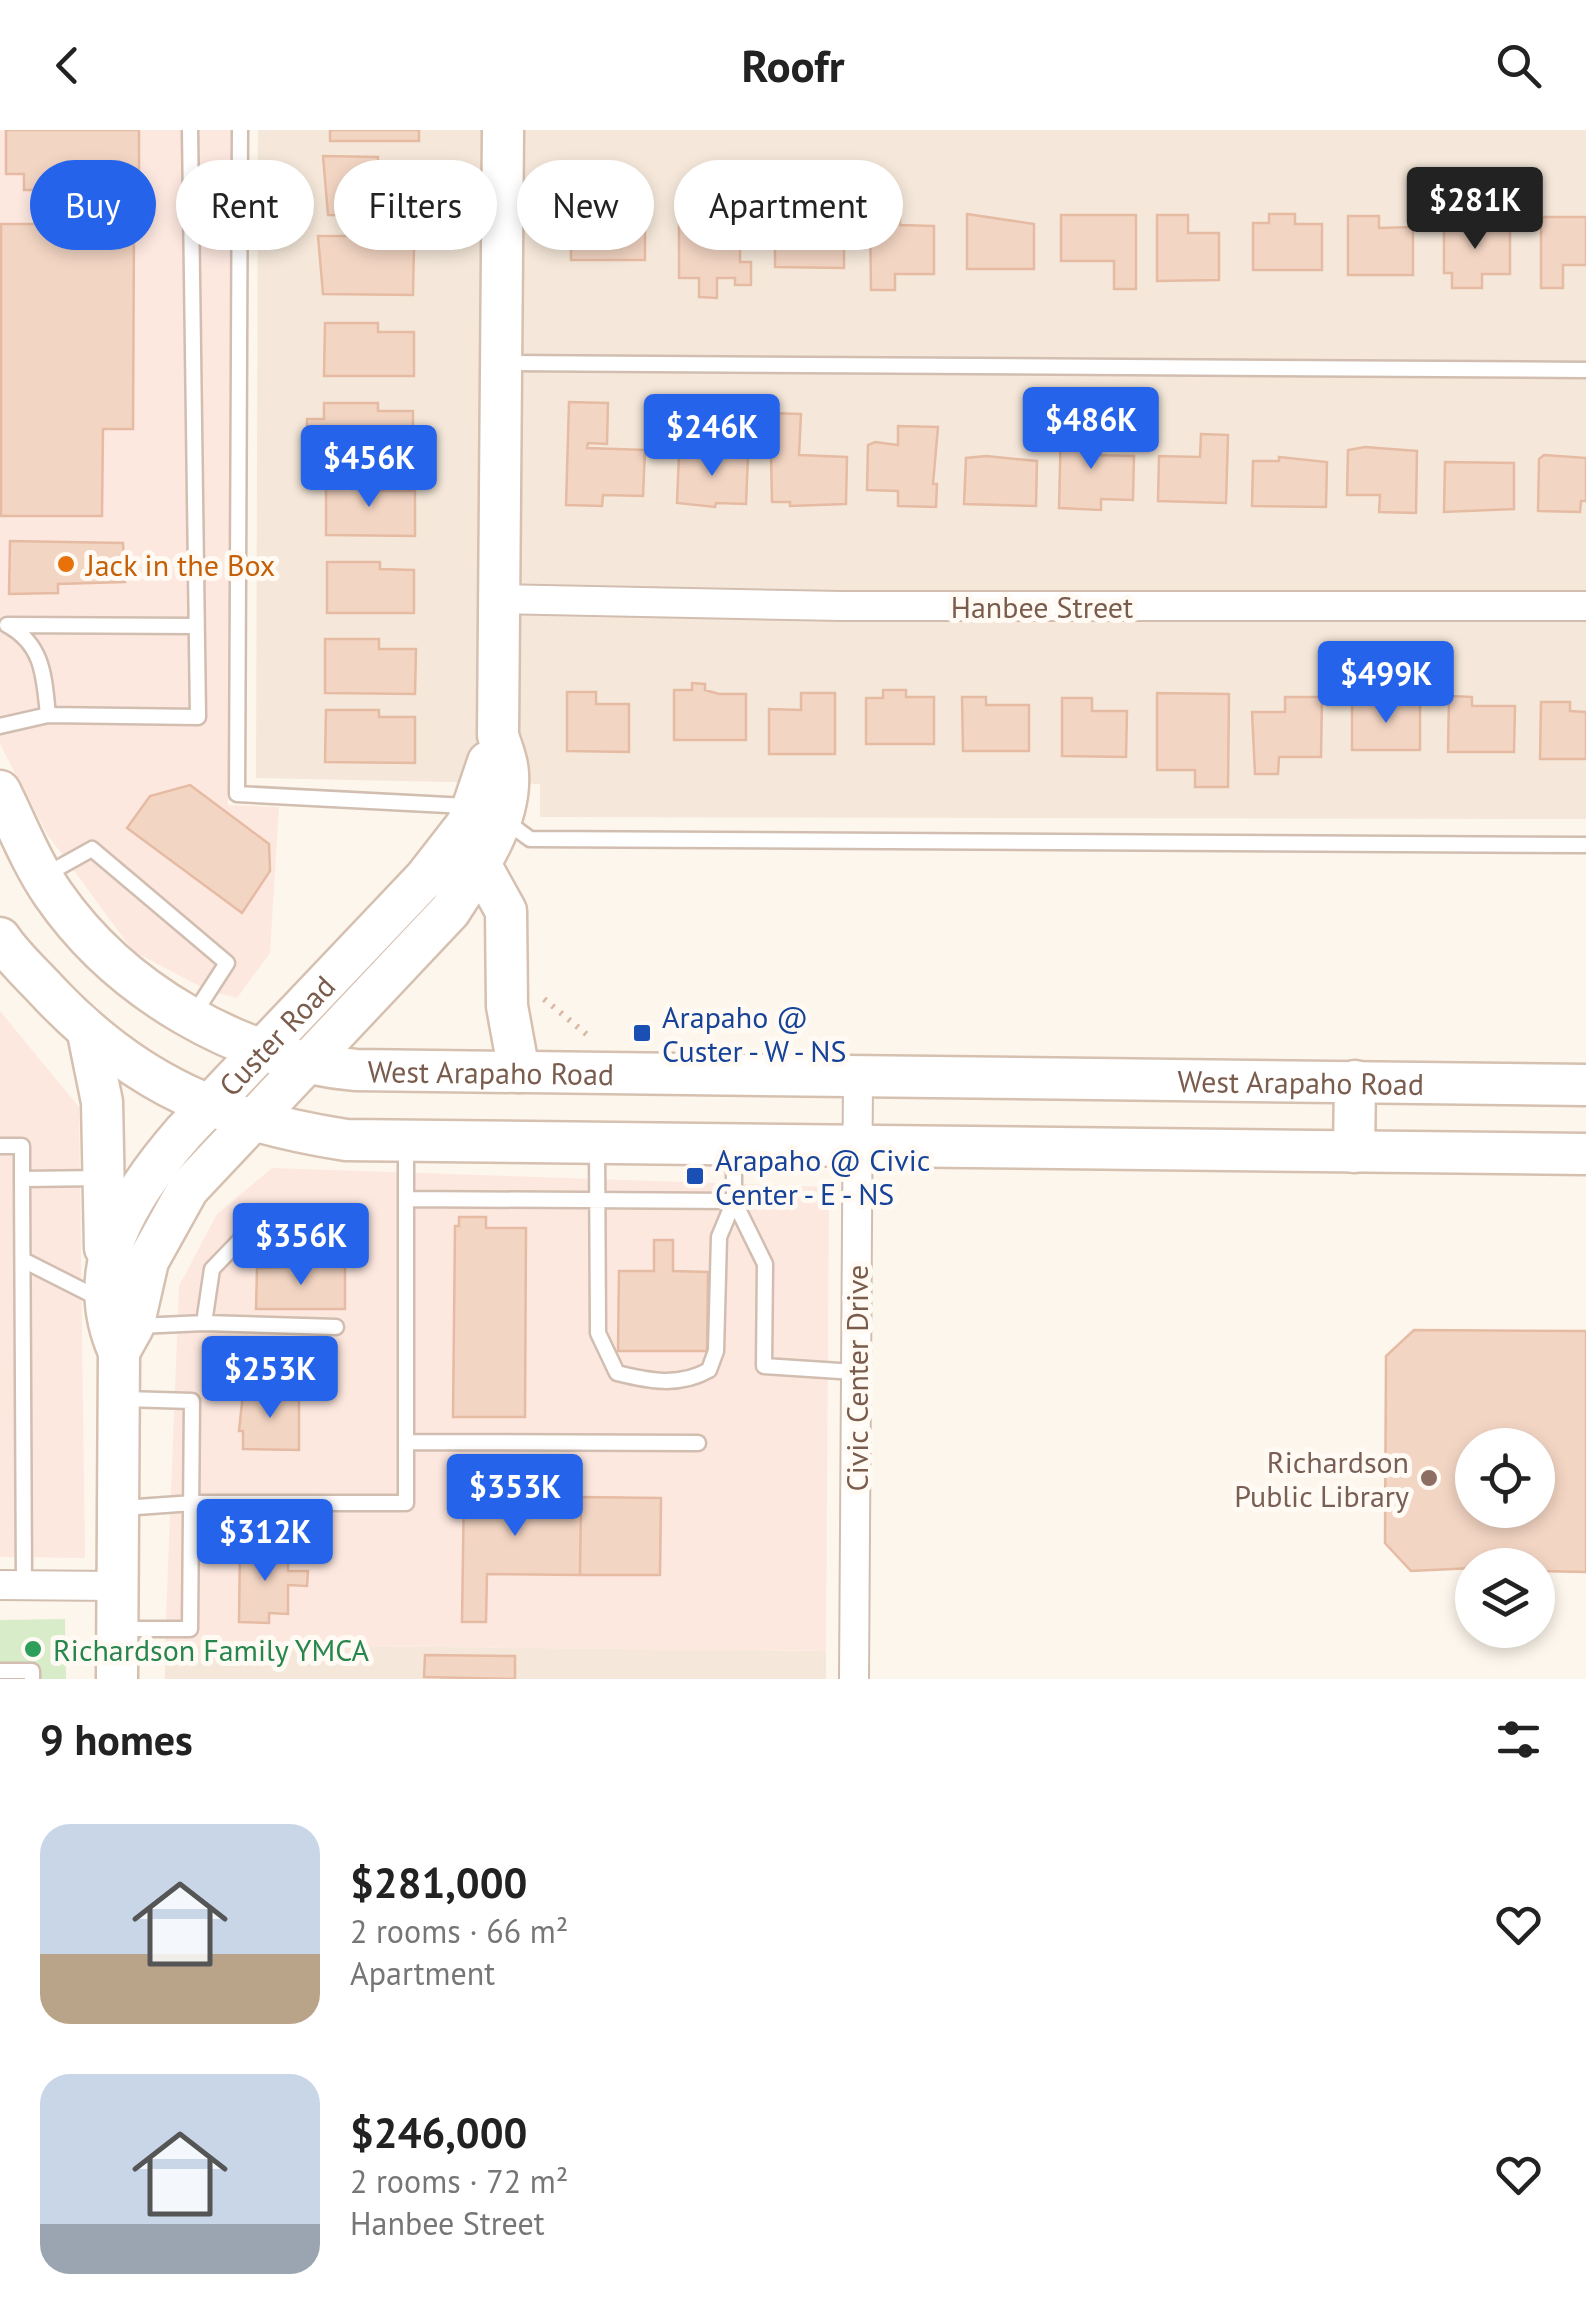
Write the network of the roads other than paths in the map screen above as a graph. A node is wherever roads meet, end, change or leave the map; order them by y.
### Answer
1 (190, 130) edge
2 (240, 130) edge
3 (503, 130) edge
4 (501, 364) junction
5 (1586, 370) edge
6 (499, 600) junction
7 (1586, 606) edge
8 (3, 622) edge
9 (196, 626) junction
10 (48, 715) junction
11 (0, 726) edge
12 (0, 791) edge
13 (488, 812) junction
14 (1586, 845) edge
15 (480, 864) junction
16 (42, 876) junction
17 (0, 938) edge
18 (190, 1018) junction
19 (88, 1033) junction
20 (262, 1050) junction
21 (307, 1063) junction
22 (519, 1072) junction
23 (858, 1078) junction
24 (1355, 1082) junction
25 (1586, 1084) edge
26 (208, 1108) junction
27 (252, 1122) junction
28 (406, 1144) junction
29 (597, 1144) junction
30 (734, 1145) junction
31 (0, 1146) edge
32 (858, 1146) junction
33 (1354, 1152) junction
34 (1586, 1154) edge
35 (102, 1178) junction
36 (22, 1180) junction
37 (406, 1199) junction
38 (597, 1200) junction
39 (734, 1201) junction
40 (344, 1243) dead end
41 (22, 1260) junction
42 (116, 1313) junction
43 (204, 1323) junction
44 (336, 1326) dead end
45 (855, 1372) junction
46 (118, 1399) junction
47 (407, 1442) junction
48 (698, 1443) dead end
49 (192, 1503) junction
50 (117, 1508) junction
51 (12, 1586) edge
52 (117, 1586) junction
53 (117, 1629) junction
54 (0, 1671) edge
55 (32, 1679) edge
56 (117, 1679) edge
57 (854, 1679) edge

1 - 9 lane
2 - 13 lane
3 - 4 main road, Custer Road
4 - 5 lane
4 - 6 main road, Custer Road
6 - 7 street, Hanbee Street
6 - 13 main road, Custer Road
8 - 9 lane
8 - 10 lane
9 - 10 lane
10 - 11 lane
12 - 16 main road, West Arapaho Road
13 - 14 lane
13 - 15 main road, Custer Road
13 - 20 main road, Custer Road
15 - 21 main road, Custer Road
15 - 22 main road
16 - 18 main road, West Arapaho Road
16 - 18 lane
17 - 19 main road
18 - 20 main road, West Arapaho Road
19 - 26 main road
19 - 35 main road
20 - 21 main road, West Arapaho Road
20 - 26 main road, Custer Road
21 - 22 main road, West Arapaho Road
21 - 27 main road, Custer Road
22 - 23 main road, West Arapaho Road
23 - 24 main road, West Arapaho Road
23 - 32 street, Civic Center Drive
24 - 25 main road, West Arapaho Road
24 - 33 main road
26 - 27 main road
26 - 42 main road, Custer Road
27 - 28 main road
27 - 42 main road, Custer Road
28 - 29 main road
28 - 37 lane
29 - 30 main road
29 - 38 lane
30 - 32 main road
30 - 39 lane
31 - 36 lane
32 - 33 main road
32 - 45 street, Civic Center Drive
33 - 34 main road
35 - 36 lane
35 - 42 main road
36 - 41 lane
37 - 38 lane
37 - 47 lane
38 - 39 lane
38 - 39 lane
39 - 45 lane
40 - 43 lane
41 - 42 lane
41 - 51 lane
42 - 43 lane
42 - 46 main road, Custer Road
43 - 44 lane
45 - 57 street, Civic Center Drive
46 - 49 lane
46 - 50 main road, Custer Road
47 - 48 lane
47 - 49 lane
49 - 50 lane
49 - 53 lane
50 - 52 main road, Custer Road
51 - 52 street
52 - 53 main road, Custer Road
53 - 56 main road, Custer Road
54 - 55 lane

